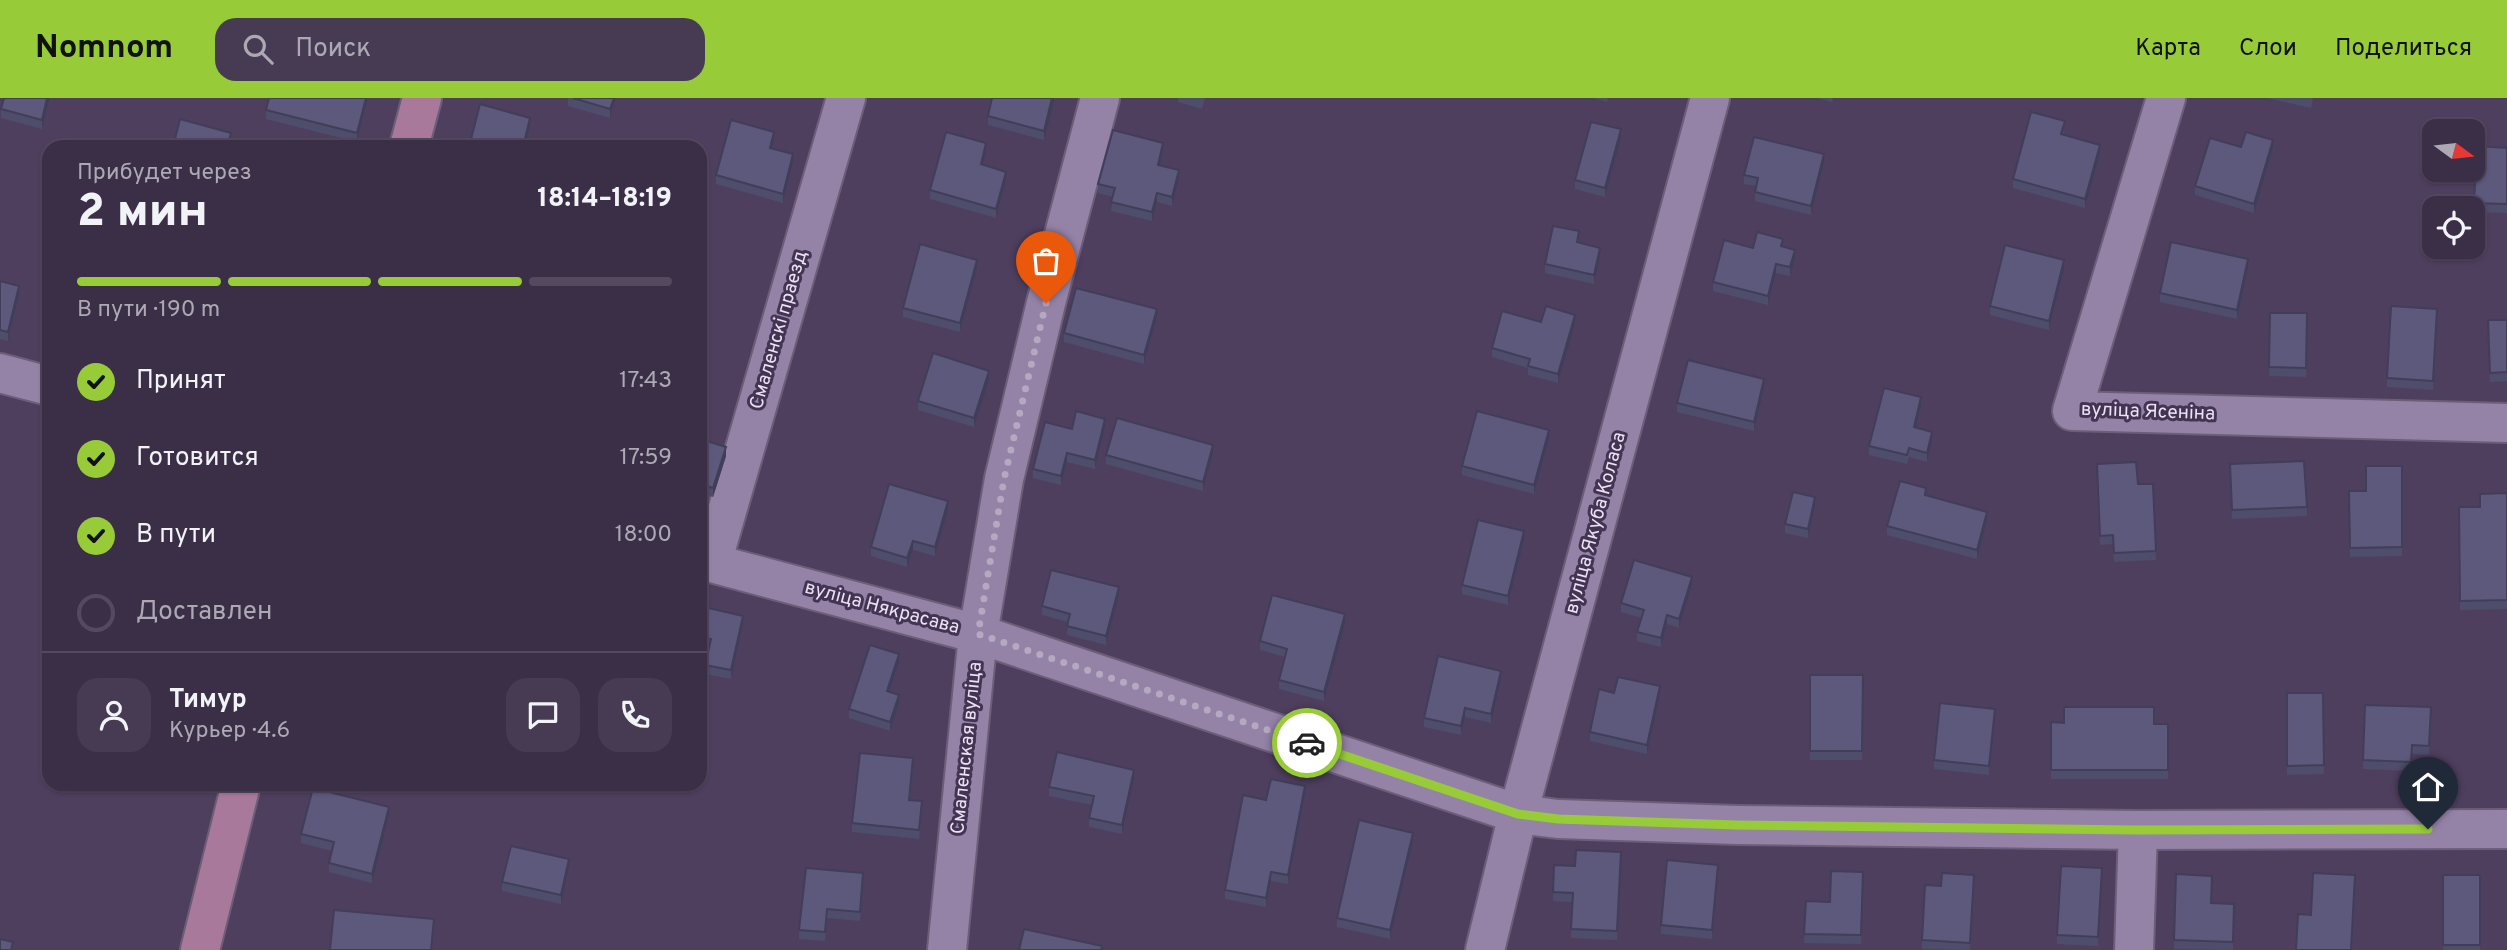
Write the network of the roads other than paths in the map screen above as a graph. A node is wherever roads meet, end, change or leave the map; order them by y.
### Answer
1 (422, 98) edge
2 (846, 98) edge
3 (1100, 98) edge
4 (1710, 98) edge
5 (2166, 98) edge
6 (411, 140) edge
7 (0, 373) edge
8 (42, 384) edge
9 (2507, 423) edge
10 (707, 558) edge
11 (707, 561) edge
12 (978, 634) junction
13 (239, 791) edge
14 (1518, 814) junction
15 (2507, 829) edge
16 (2138, 830) junction
17 (200, 950) edge
18 (947, 950) edge
19 (1485, 950) edge
20 (2134, 950) edge

1 - 6 main road
2 - 10 street, Смаленскі праезд
3 - 12 street, Смаленская вуліца
4 - 14 street, вуліца Якуба Коласа
5 - 9 street, вуліца Ясеніна
7 - 8 street
11 - 12 street, вуліца Някрасава
12 - 14 street, вуліца Някрасава
12 - 18 street, Смаленская вуліца
13 - 17 main road
14 - 16 street, вуліца Някрасава
14 - 19 street, вуліца Якуба Коласа
15 - 16 street, вуліца Някрасава
16 - 20 street

